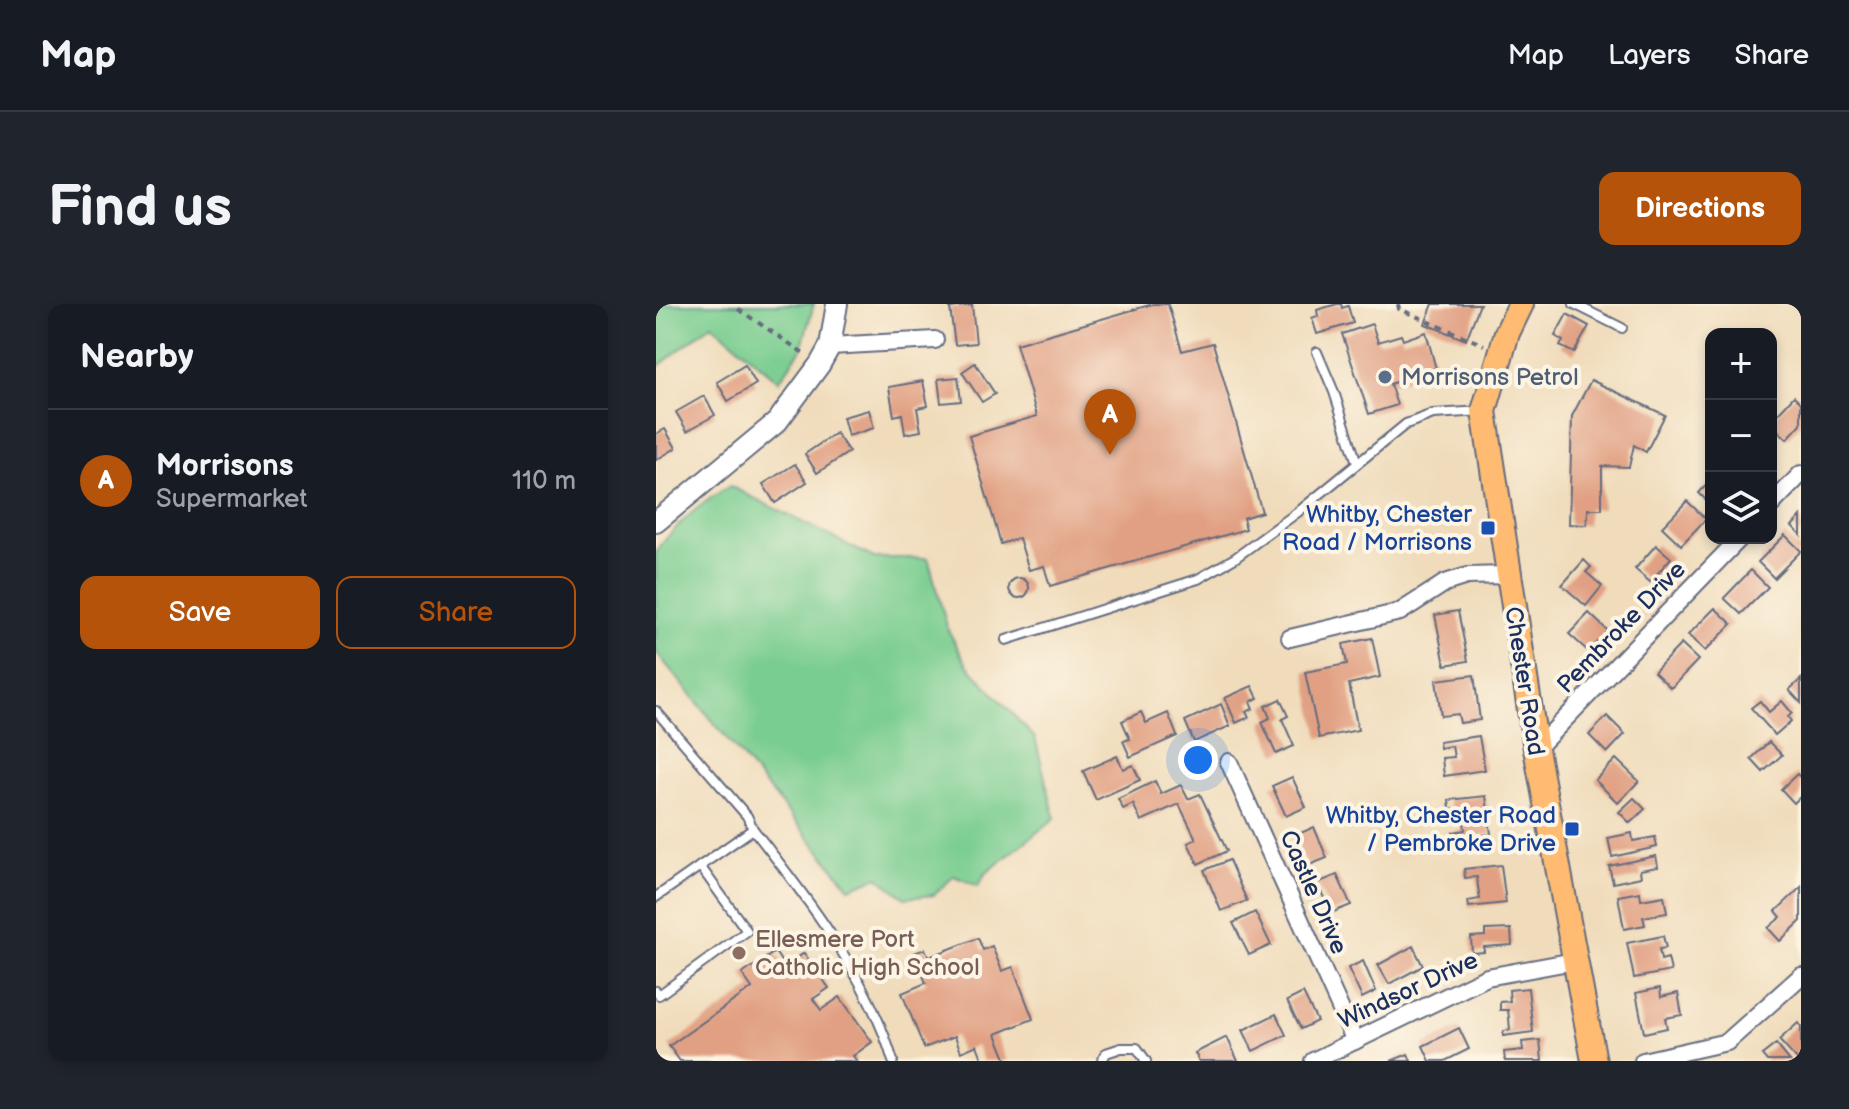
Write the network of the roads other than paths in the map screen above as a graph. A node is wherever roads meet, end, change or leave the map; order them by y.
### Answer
1 (837, 304) edge
2 (1574, 304) edge
3 (1518, 305) edge
4 (1622, 328) dead end
5 (935, 340) dead end
6 (1317, 352) dead end
7 (825, 355) junction
8 (1484, 411) junction
9 (1357, 463) junction
10 (1801, 474) edge
11 (1777, 499) edge
12 (656, 522) edge
13 (1734, 544) edge
14 (1508, 575) junction
15 (1290, 638) dead end
16 (1006, 640) dead end
17 (656, 711) edge
18 (1536, 749) junction
19 (1229, 762) dead end
20 (753, 829) junction
21 (700, 866) junction
22 (656, 897) edge
23 (1574, 961) junction
24 (1801, 976) edge
25 (656, 991) edge
26 (1355, 1041) junction
27 (893, 1061) edge
28 (1102, 1061) edge
29 (1146, 1061) edge
30 (1313, 1061) edge
31 (1594, 1061) edge
32 (1643, 1061) edge

1 - 7 street
2 - 4 lane
3 - 8 main road, Chester Road
5 - 7 street
6 - 9 lane
7 - 12 street
8 - 9 lane
8 - 14 main road, Chester Road
9 - 16 lane
10 - 11 street
13 - 18 street, Pembroke Drive
14 - 15 street
14 - 18 main road, Chester Road
17 - 20 lane
18 - 23 main road, Chester Road
19 - 26 street, Castle Drive
20 - 21 lane
20 - 27 lane
21 - 22 lane
21 - 25 lane
23 - 26 street, Windsor Drive
23 - 31 main road, Chester Road
24 - 32 street
26 - 30 street, Windsor Drive
28 - 29 lane

